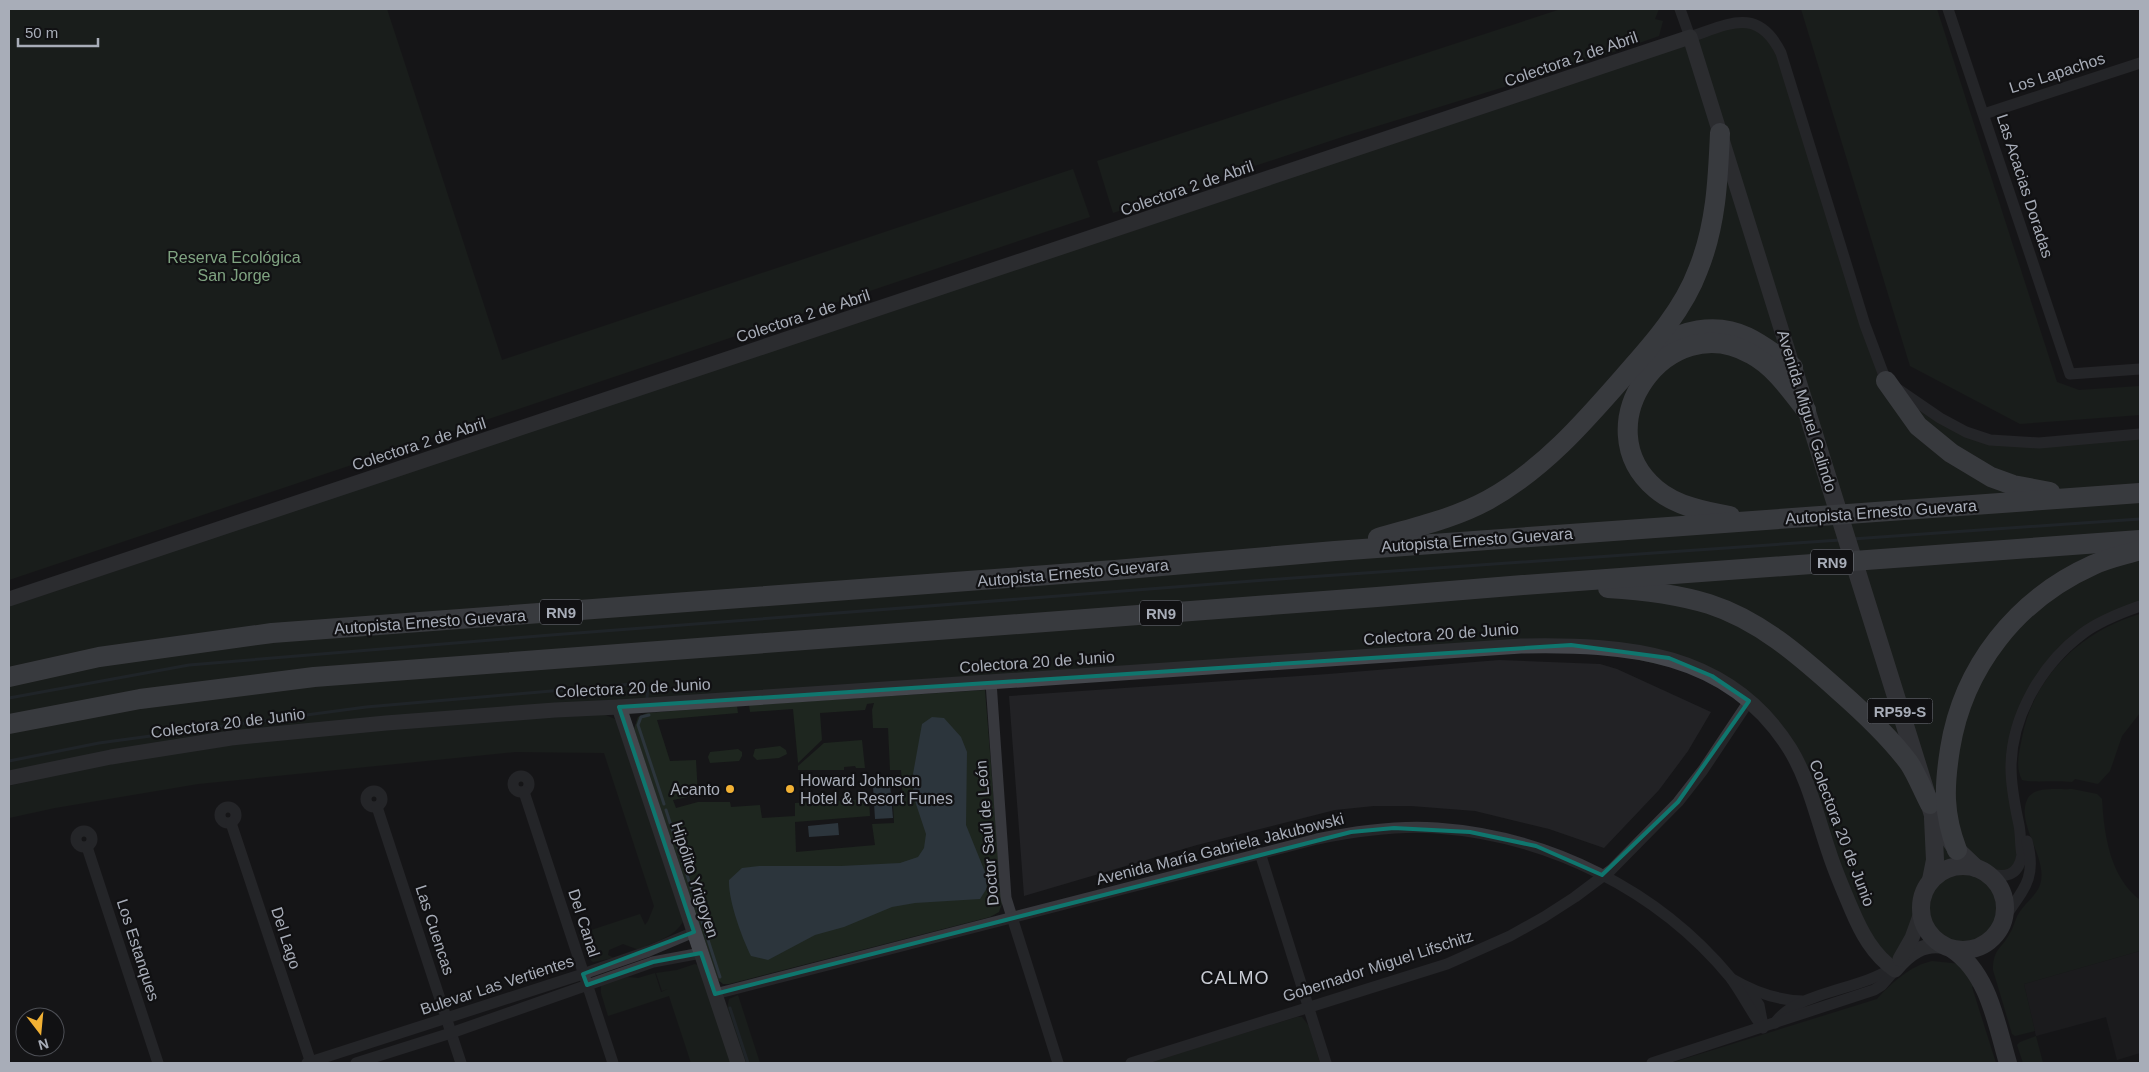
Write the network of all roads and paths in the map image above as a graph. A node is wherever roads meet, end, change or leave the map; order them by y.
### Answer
1 (1680, 9) edge
2 (1948, 9) edge
3 (1690, 37) junction
4 (2140, 63) edge
5 (1984, 114) junction
6 (1720, 133) junction
7 (1640, 359) junction
8 (1793, 368) junction
9 (2140, 369) edge
10 (1886, 380) junction
11 (1806, 410) junction
12 (2140, 434) edge
13 (2140, 493) edge
14 (2096, 496) junction
15 (1760, 520) junction
16 (2140, 540) edge
17 (1335, 550) junction
18 (2140, 550) edge
19 (1523, 585) junction
20 (9, 599) edge
21 (2140, 606) edge
22 (9, 676) edge
23 (991, 682) junction
24 (1749, 701) junction
25 (619, 707) junction
26 (9, 724) edge
27 (9, 778) edge
28 (524, 792) dead end
29 (377, 807) dead end
30 (1931, 809) junction
31 (231, 823) dead end
32 (2019, 826) junction
33 (87, 847) dead end
34 (1957, 850) junction
35 (1260, 853) junction
36 (1981, 870) junction
37 (1602, 875) junction
38 (1931, 880) junction
39 (1920, 913) junction
40 (1012, 918) junction
41 (2004, 918) junction
42 (694, 932) junction
43 (1985, 944) junction
44 (1949, 948) junction
45 (701, 953) junction
46 (1893, 969) junction
47 (1731, 978) junction
48 (585, 979) junction
49 (1985, 987) junction
50 (1747, 988) junction
51 (715, 994) junction
52 (1804, 1001) junction
53 (1308, 1007) junction
54 (446, 1018) junction
55 (1774, 1024) junction
56 (1763, 1028) junction
57 (451, 1033) junction
58 (158, 1063) edge
59 (309, 1063) edge
60 (356, 1063) edge
61 (461, 1063) edge
62 (613, 1063) edge
63 (738, 1063) edge
64 (1058, 1063) edge
65 (1131, 1063) edge
66 (1326, 1063) edge
67 (1652, 1063) edge
68 (2008, 1063) edge

1 - 3 street
2 - 5 street, Las Acacias Doradas
3 - 6 main road, Avenida Miguel Galindo / RP59-S
3 - 10 street, Colectora 2 de Abril
3 - 20 main road, Colectora 2 de Abril
4 - 5 street, Los Lapachos
5 - 9 street, Las Acacias Doradas
6 - 7 highway
6 - 8 main road, Avenida Miguel Galindo / RP59-S
7 - 8 highway
7 - 17 highway
8 - 11 main road, Avenida Miguel Galindo / RP59-S
10 - 12 street
10 - 14 highway
11 - 15 highway
11 - 30 main road, Avenida Miguel Galindo / RP59-S
13 - 14 highway, Autopista Ernesto Guevara / RN9
14 - 15 highway, Autopista Ernesto Guevara / RN9
15 - 17 highway, Autopista Ernesto Guevara / RN9
16 - 19 highway, RN9
17 - 22 highway, Autopista Ernesto Guevara / RN9
18 - 34 highway
19 - 26 highway, RN9
19 - 30 highway
21 - 32 street
23 - 24 main road, Colectora 20 de Junio
23 - 25 main road, Colectora 20 de Junio
23 - 40 street, Doctor Saúl de León
24 - 37 street, Gobernador Miguel Lifschitz
24 - 46 main road, Colectora 20 de Junio
25 - 27 main road, Colectora 20 de Junio
25 - 42 main road, Hipólito Yrigoyen
28 - 48 street, Del Canal
29 - 54 street, Las Cuencas
30 - 34 main road, Avenida Miguel Galindo / RP59-S
30 - 38 main road, Avenida Miguel Galindo / RP59-S
31 - 59 street, Del Lago
32 - 36 street
32 - 41 street
33 - 58 street, Los Estanques
34 - 36 main road, Avenida Miguel Galindo / RP59-S
35 - 37 street, Avenida María Gabriela Jakubowski
35 - 40 street, Avenida María Gabriela Jakubowski
35 - 53 street
36 - 38 main road
36 - 41 main road
37 - 47 street, Avenida María Gabriela Jakubowski
37 - 53 street, Gobernador Miguel Lifschitz
38 - 39 main road
39 - 44 main road
39 - 46 main road
40 - 51 street, Avenida María Gabriela Jakubowski
40 - 64 street, Doctor Saúl de León
41 - 43 main road
42 - 45 main road, Hipólito Yrigoyen
42 - 48 street, Bulevar Las Vertientes
43 - 44 main road
43 - 49 main road
44 - 46 main road
44 - 49 main road
45 - 48 street, Bulevar Las Vertientes
45 - 51 main road, Hipólito Yrigoyen
46 - 52 street
46 - 55 street
47 - 50 street, Avenida María Gabriela Jakubowski
47 - 56 street, Avenida María Gabriela Jakubowski
48 - 54 street, Bulevar Las Vertientes
48 - 57 street, Bulevar Las Vertientes
48 - 62 street, Del Canal
49 - 68 main road
50 - 52 street, Avenida María Gabriela Jakubowski
50 - 56 street, Avenida María Gabriela Jakubowski
51 - 63 main road, Hipólito Yrigoyen
52 - 55 street
53 - 65 street, Gobernador Miguel Lifschitz
53 - 66 street
54 - 57 street, Las Cuencas
54 - 59 street, Bulevar Las Vertientes
55 - 56 street
56 - 67 street
57 - 60 street, Bulevar Las Vertientes
57 - 61 street, Las Cuencas

